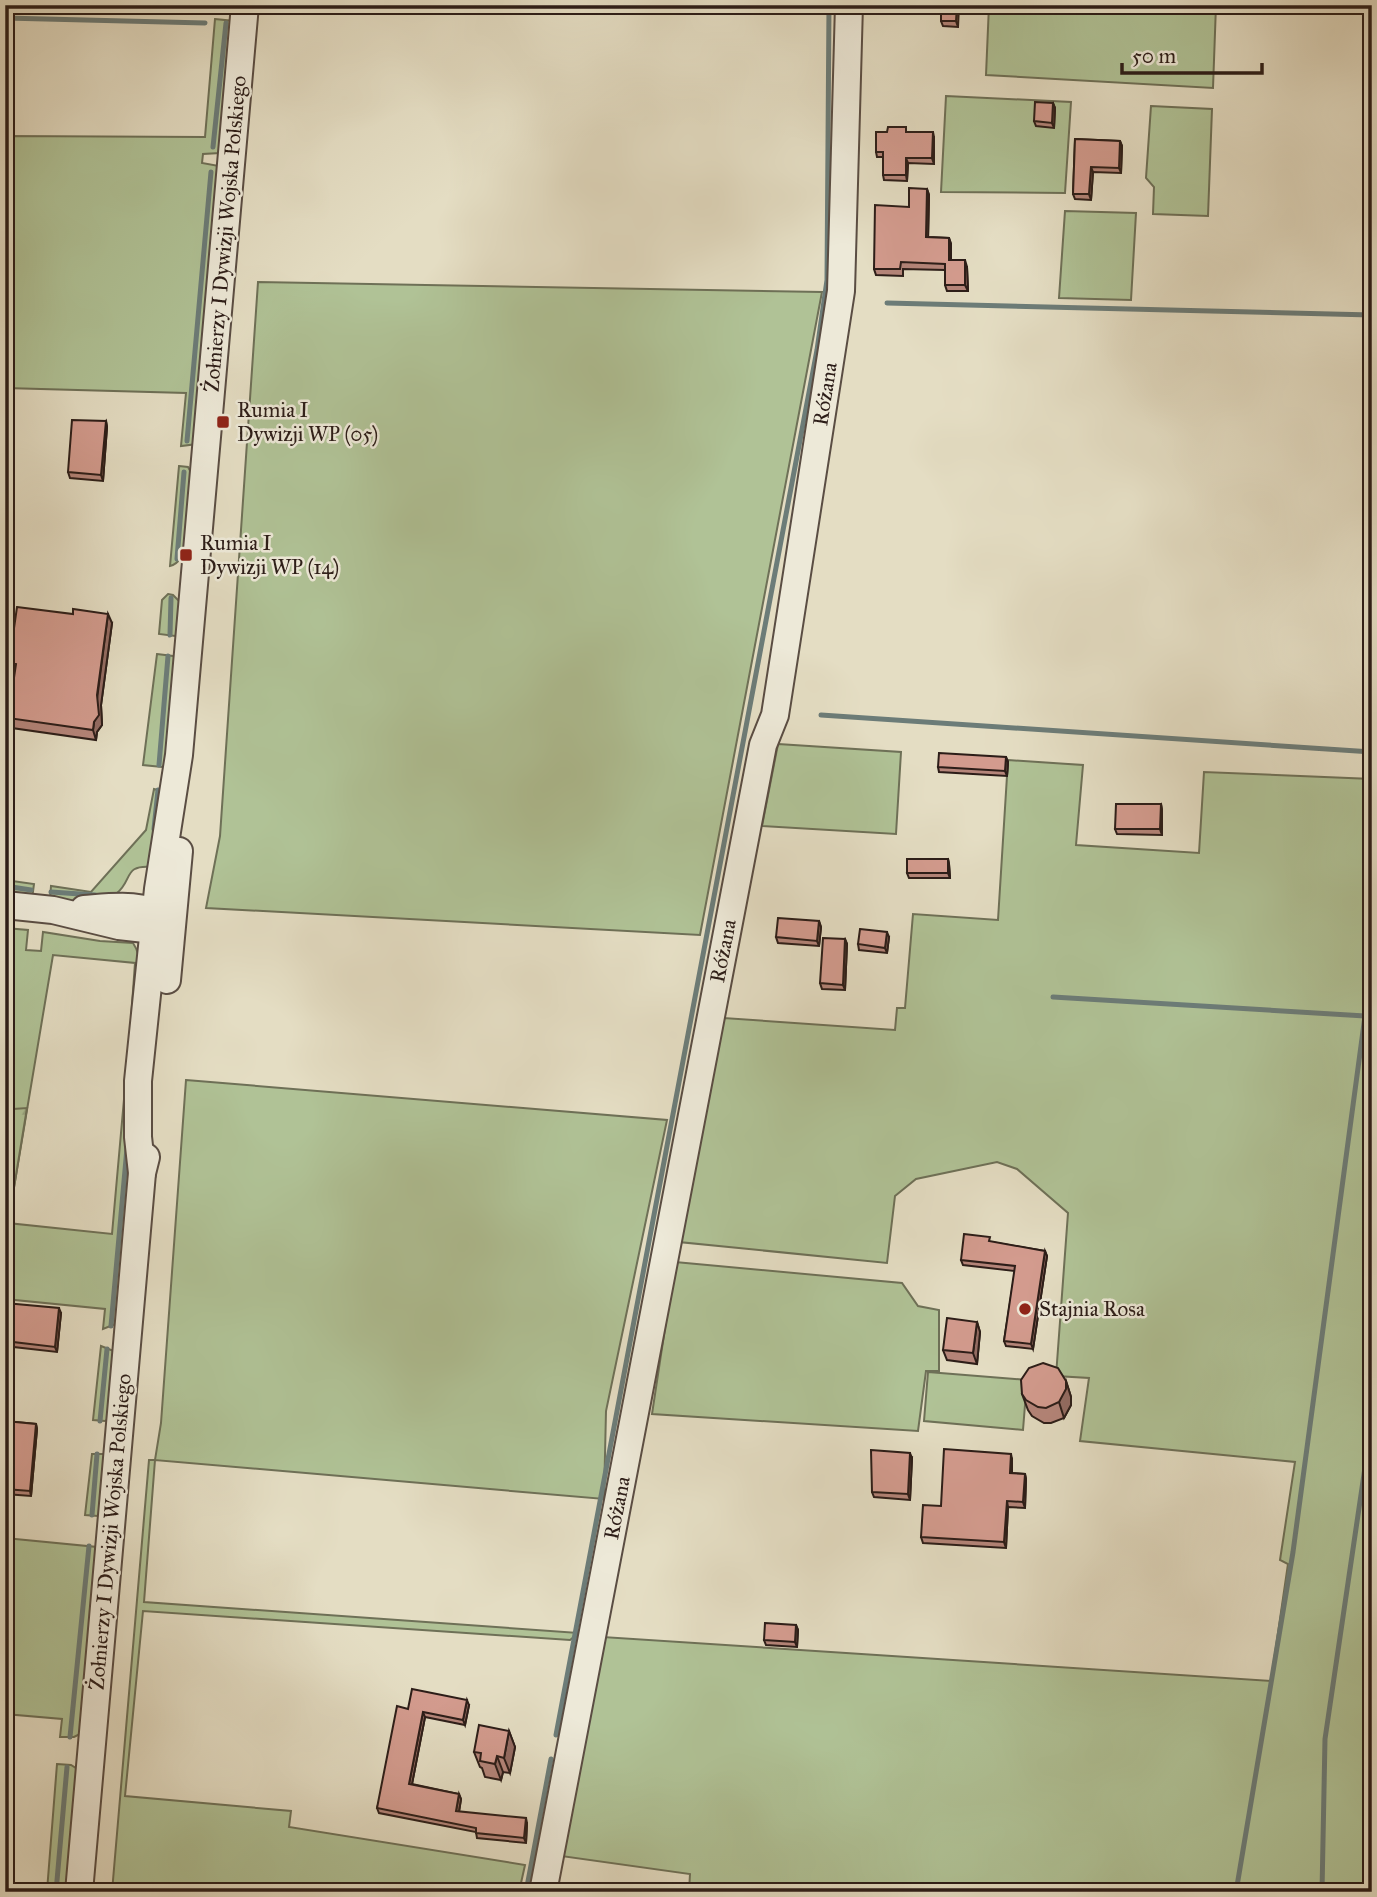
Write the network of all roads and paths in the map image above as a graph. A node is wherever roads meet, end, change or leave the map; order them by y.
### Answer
1 (245, 5) edge
2 (849, 5) edge
3 (5, 905) edge
4 (161, 921) junction
5 (79, 1892) edge
6 (543, 1892) edge

1 - 4 street, Żołnierzy I Dywizji Wojska Polskiego
2 - 6 street, Różana
3 - 4 street
4 - 5 street, Żołnierzy I Dywizji Wojska Polskiego

